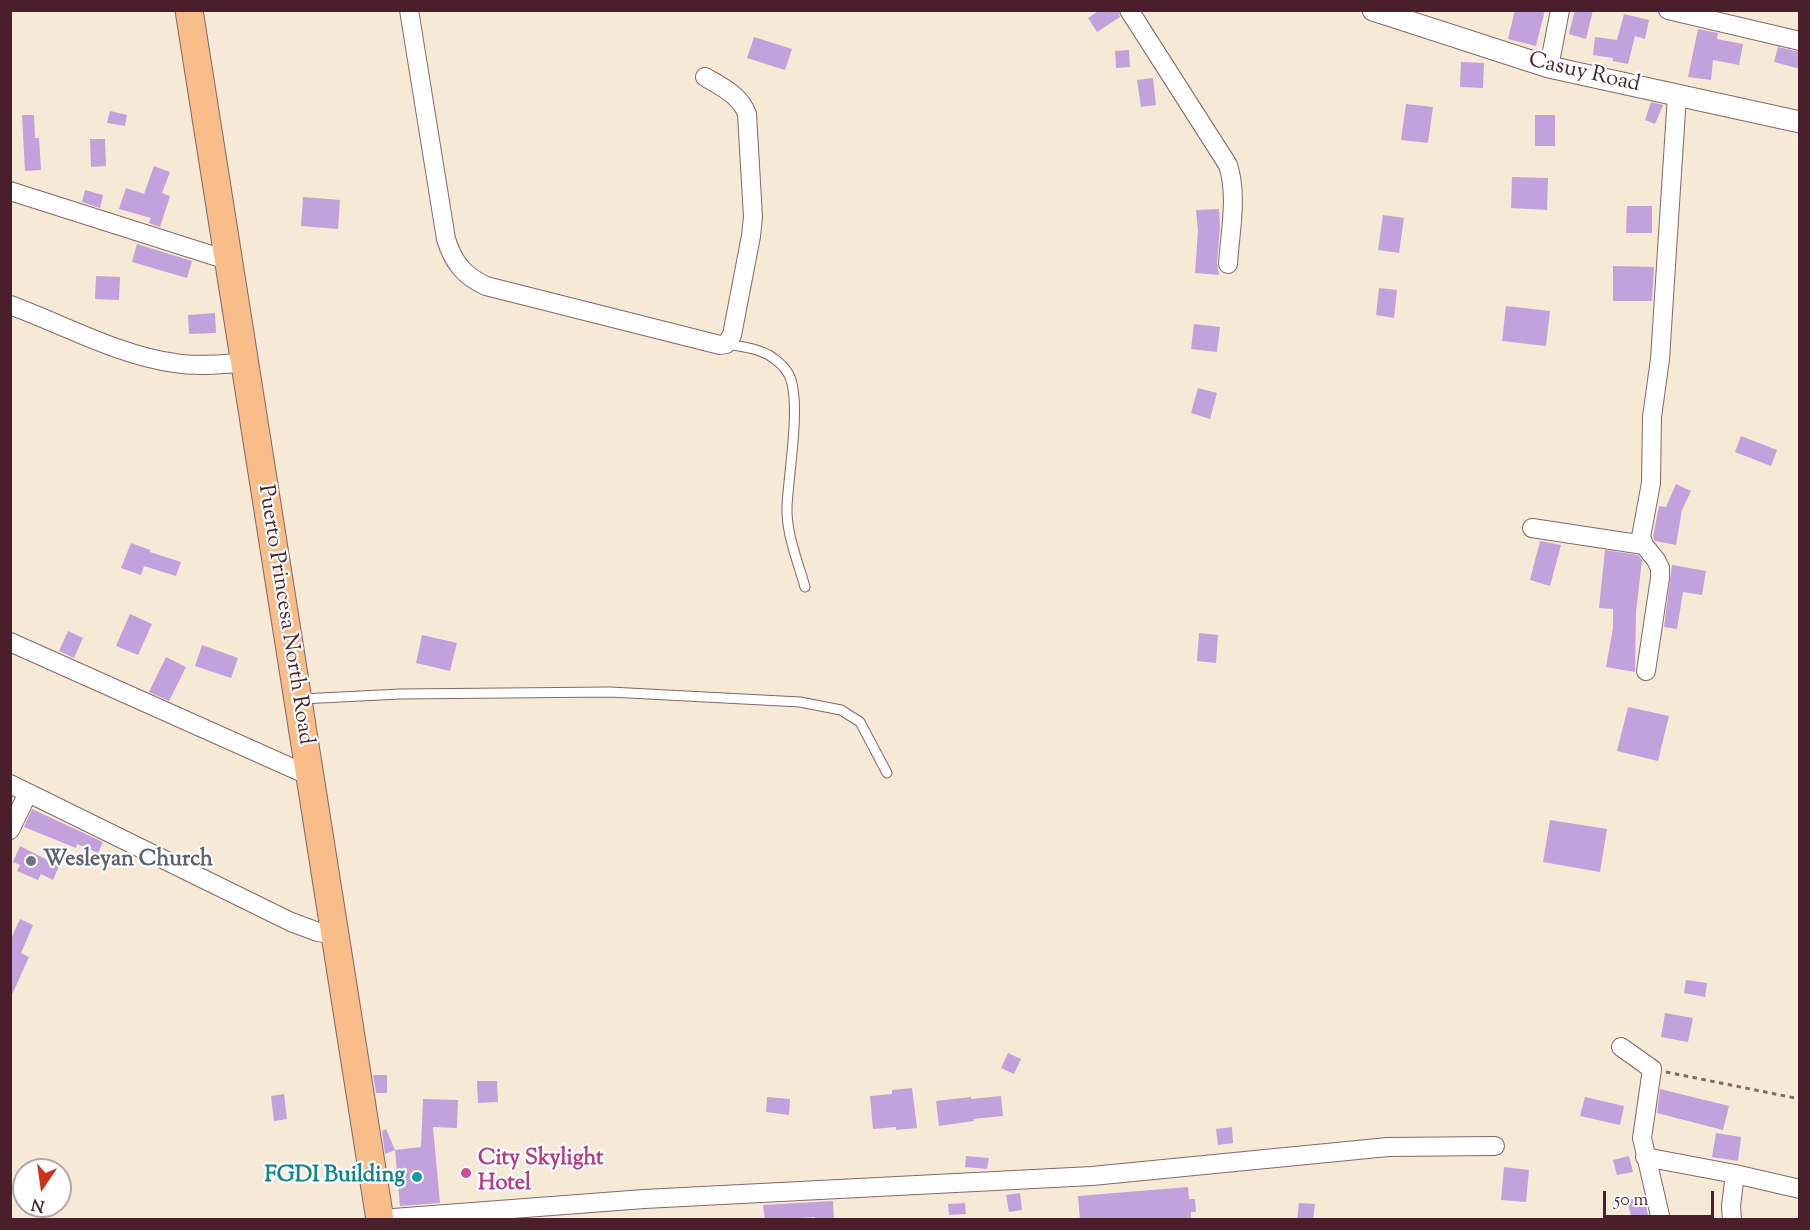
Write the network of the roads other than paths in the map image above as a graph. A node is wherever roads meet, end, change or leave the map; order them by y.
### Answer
1 (189, 10) edge
2 (409, 10) edge
3 (1129, 10) edge
4 (1373, 10) edge
5 (1560, 10) edge
6 (1674, 11) edge
7 (1734, 17) edge
8 (1800, 41) edge
9 (1549, 67) junction
10 (705, 77) dead end
11 (1677, 95) junction
12 (1800, 122) edge
13 (10, 191) edge
14 (227, 260) junction
15 (1227, 264) dead end
16 (10, 305) edge
17 (726, 344) junction
18 (243, 363) junction
19 (1532, 528) dead end
20 (1644, 545) junction
21 (805, 587) dead end
22 (10, 642) edge
23 (1646, 672) dead end
24 (297, 699) junction
25 (886, 773) dead end
26 (310, 776) junction
27 (10, 784) edge
28 (28, 793) junction
29 (10, 830) edge
30 (336, 935) junction
31 (1621, 1047) dead end
32 (1495, 1146) dead end
33 (1646, 1157) junction
34 (1735, 1174) junction
35 (1800, 1189) edge
36 (380, 1219) edge
37 (1661, 1220) edge
38 (1732, 1220) edge

1 - 14 main road, Puerto Princesa North Road
2 - 17 street
3 - 15 street
4 - 9 street, Casuy Road
5 - 9 street
6 - 7 street
7 - 8 street
9 - 11 street, Casuy Road
10 - 17 street
11 - 12 street, Casuy Road
11 - 20 street
13 - 14 street
14 - 18 main road, Puerto Princesa North Road
16 - 18 street
17 - 21 lane
18 - 24 main road, Puerto Princesa North Road
19 - 20 street
20 - 23 street
22 - 26 street
24 - 25 lane
24 - 26 main road, Puerto Princesa North Road
26 - 30 main road, Puerto Princesa North Road
27 - 28 street
28 - 29 street
28 - 30 street
30 - 36 main road, Puerto Princesa North Road
31 - 33 street
32 - 36 street
33 - 34 street
33 - 37 street
34 - 35 street
34 - 38 street

